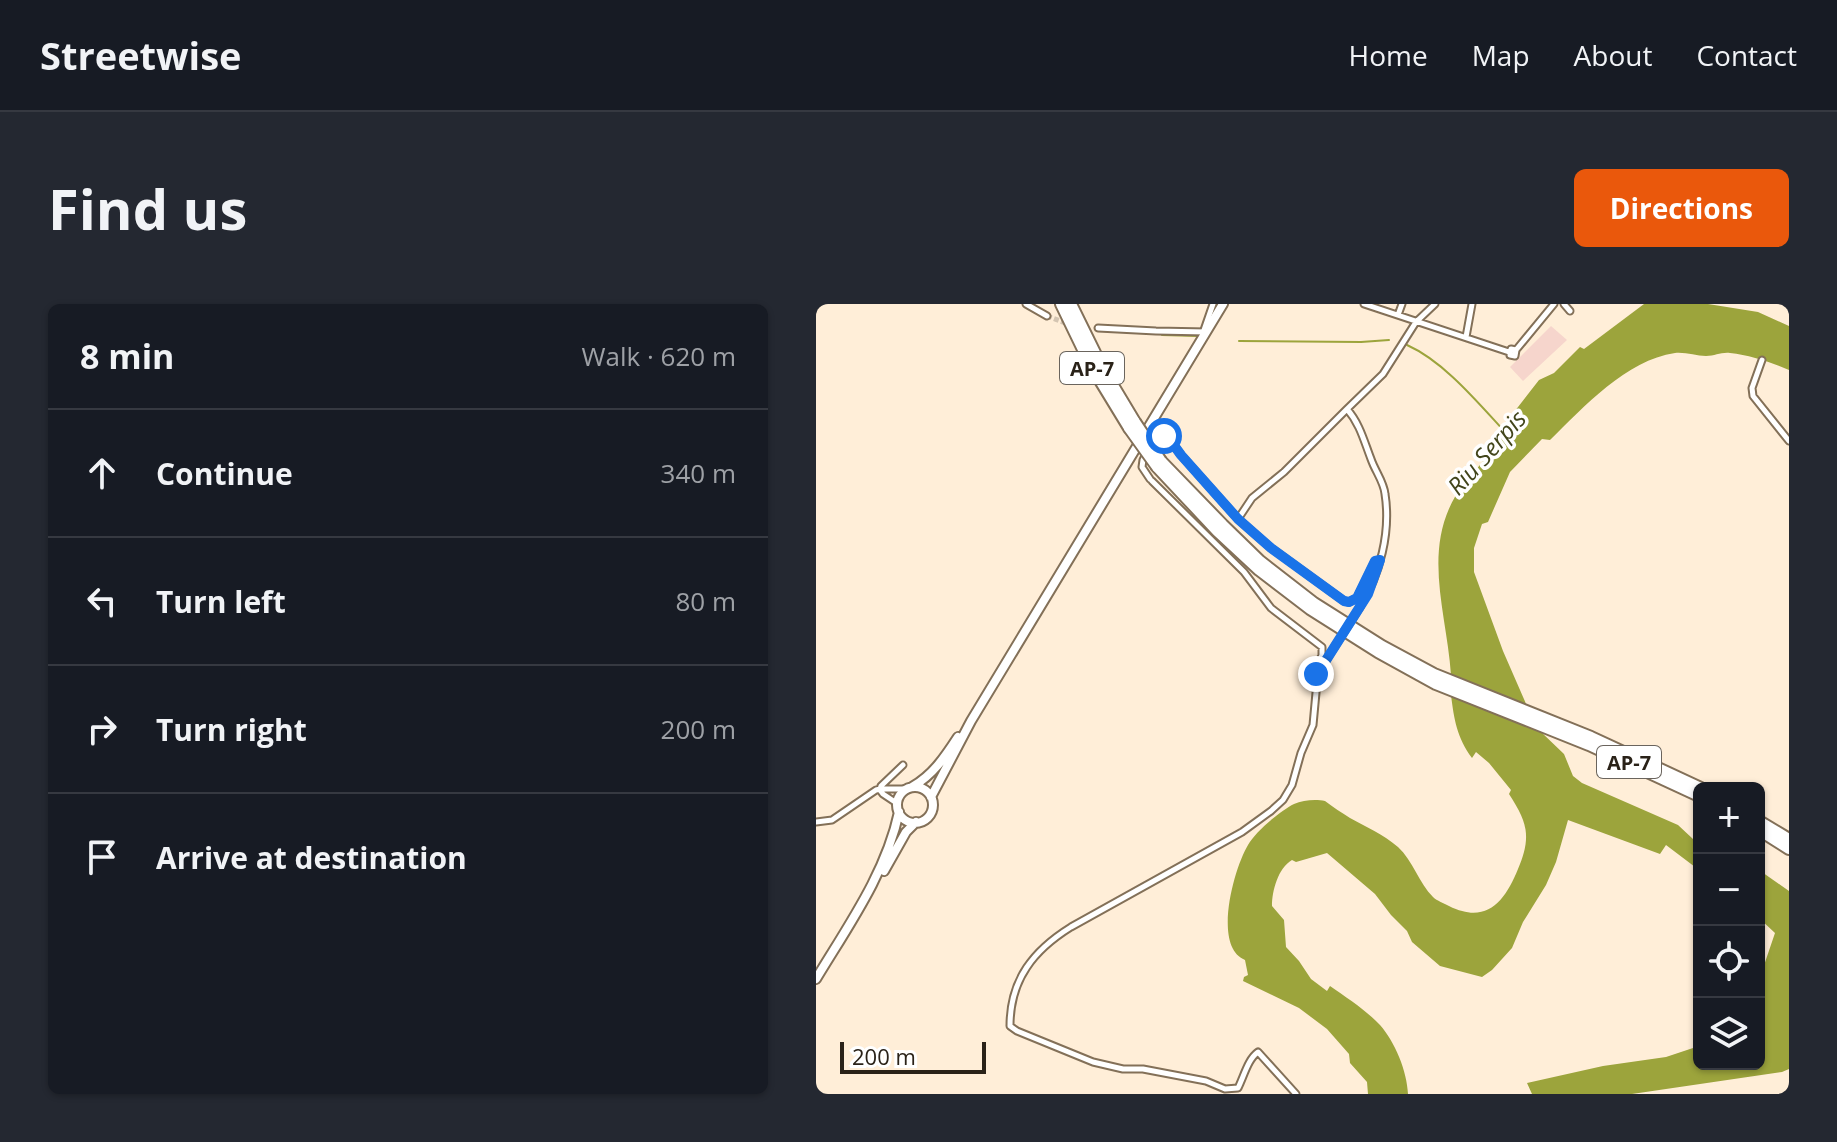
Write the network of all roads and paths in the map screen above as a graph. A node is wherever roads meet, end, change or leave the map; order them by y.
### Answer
1 (1026, 304) edge
2 (1061, 304) edge
3 (1071, 304) edge
4 (1364, 304) edge
5 (1402, 304) edge
6 (1435, 304) edge
7 (1472, 304) edge
8 (1554, 304) edge
9 (1564, 304) edge
10 (1221, 305) edge
11 (1570, 311) dead end
12 (1398, 315) junction
13 (1047, 316) tunnel mouth
14 (1416, 322) junction
15 (1098, 328) dead end
16 (1205, 332) junction
17 (1466, 337) junction
18 (1762, 360) dead end
19 (1347, 409) junction
20 (1132, 425) junction
21 (1789, 441) edge
22 (1238, 519) junction
23 (1380, 560) junction
24 (1317, 682) junction
25 (971, 721) junction
26 (1558, 728) junction
27 (903, 765) dead end
28 (886, 781) junction
29 (1693, 784) edge
30 (909, 788) junction
31 (889, 789) junction
32 (881, 792) junction
33 (1693, 793) edge
34 (931, 797) junction
35 (898, 808) junction
36 (816, 822) edge
37 (916, 822) junction
38 (1765, 825) edge
39 (1765, 834) edge
40 (1789, 839) edge
41 (1789, 849) edge
42 (869, 890) junction
43 (816, 979) edge
44 (1296, 1094) edge

1 - 13 street
2 - 20 highway, AP-7
3 - 20 highway, AP-7
4 - 12 street
5 - 12 street
6 - 14 street
7 - 17 street
8 - 17 street
9 - 11 street
10 - 16 main road
12 - 14 street
14 - 17 street
14 - 19 street
15 - 16 street
16 - 25 main road
18 - 21 street
19 - 22 street
19 - 23 street
20 - 26 highway, AP-7, bridge
22 - 23 street
22 - 24 street
23 - 24 street, bridge
24 - 44 street
25 - 30 main road
25 - 34 main road
26 - 29 highway, AP-7
26 - 33 highway, AP-7
27 - 28 street
28 - 31 street
28 - 32 street
30 - 31 street
30 - 34 main road
30 - 35 main road
31 - 32 street
32 - 35 street
32 - 36 street
34 - 37 main road
35 - 37 main road
35 - 42 main road
37 - 42 main road
38 - 40 highway
39 - 41 highway
42 - 43 main road

